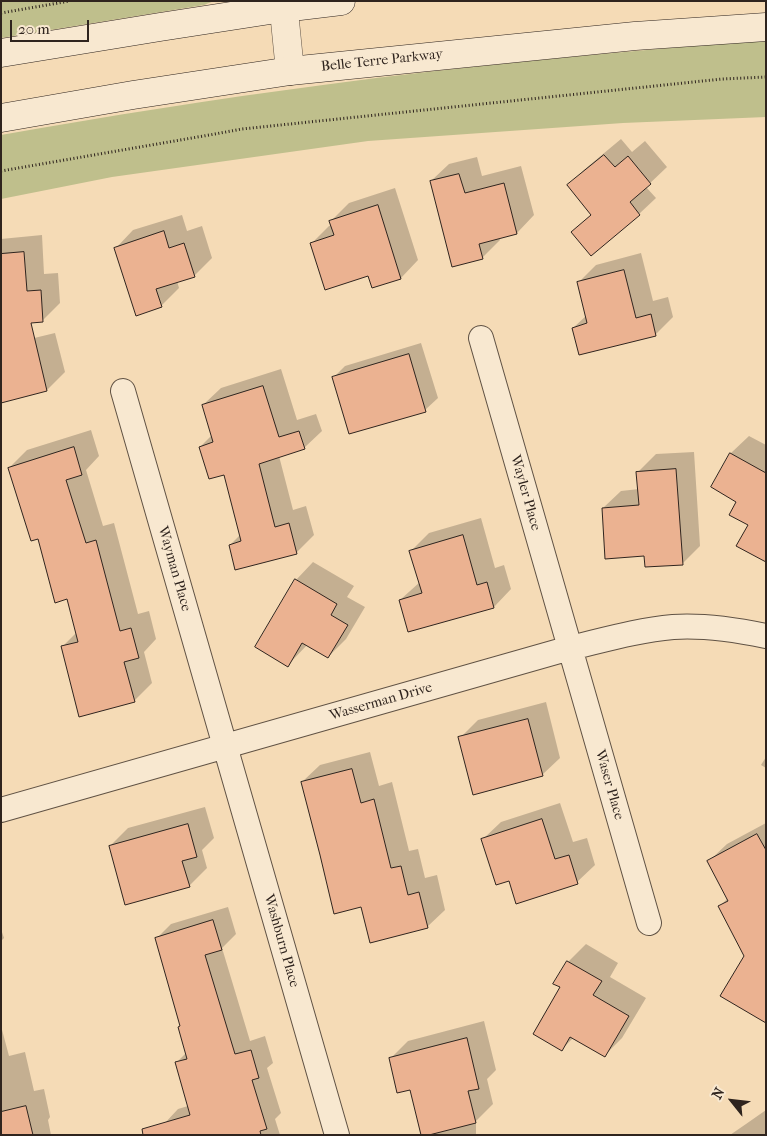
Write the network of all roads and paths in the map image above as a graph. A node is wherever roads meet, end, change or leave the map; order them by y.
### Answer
1 (70, 1) edge
2 (341, 1) edge
3 (283, 5) edge
4 (1, 13) edge
5 (766, 27) edge
6 (1, 53) edge
7 (290, 71) junction
8 (766, 77) edge
9 (1, 118) edge
10 (1, 171) edge
11 (481, 338) dead end
12 (123, 391) dead end
13 (766, 636) edge
14 (570, 648) junction
15 (225, 746) junction
16 (1, 810) edge
17 (649, 923) dead end
18 (337, 1135) edge

1 - 4 path
2 - 3 main road
3 - 6 main road
3 - 7 main road
5 - 7 main road, Belle Terre Parkway
7 - 9 main road, Belle Terre Parkway
8 - 10 path
11 - 14 street, Wayler Place
12 - 15 street, Wayman Place
13 - 14 street, Wasserman Drive
14 - 15 street, Wasserman Drive
14 - 17 street, Waser Place
15 - 16 street, Wasserman Drive
15 - 18 street, Washburn Place

